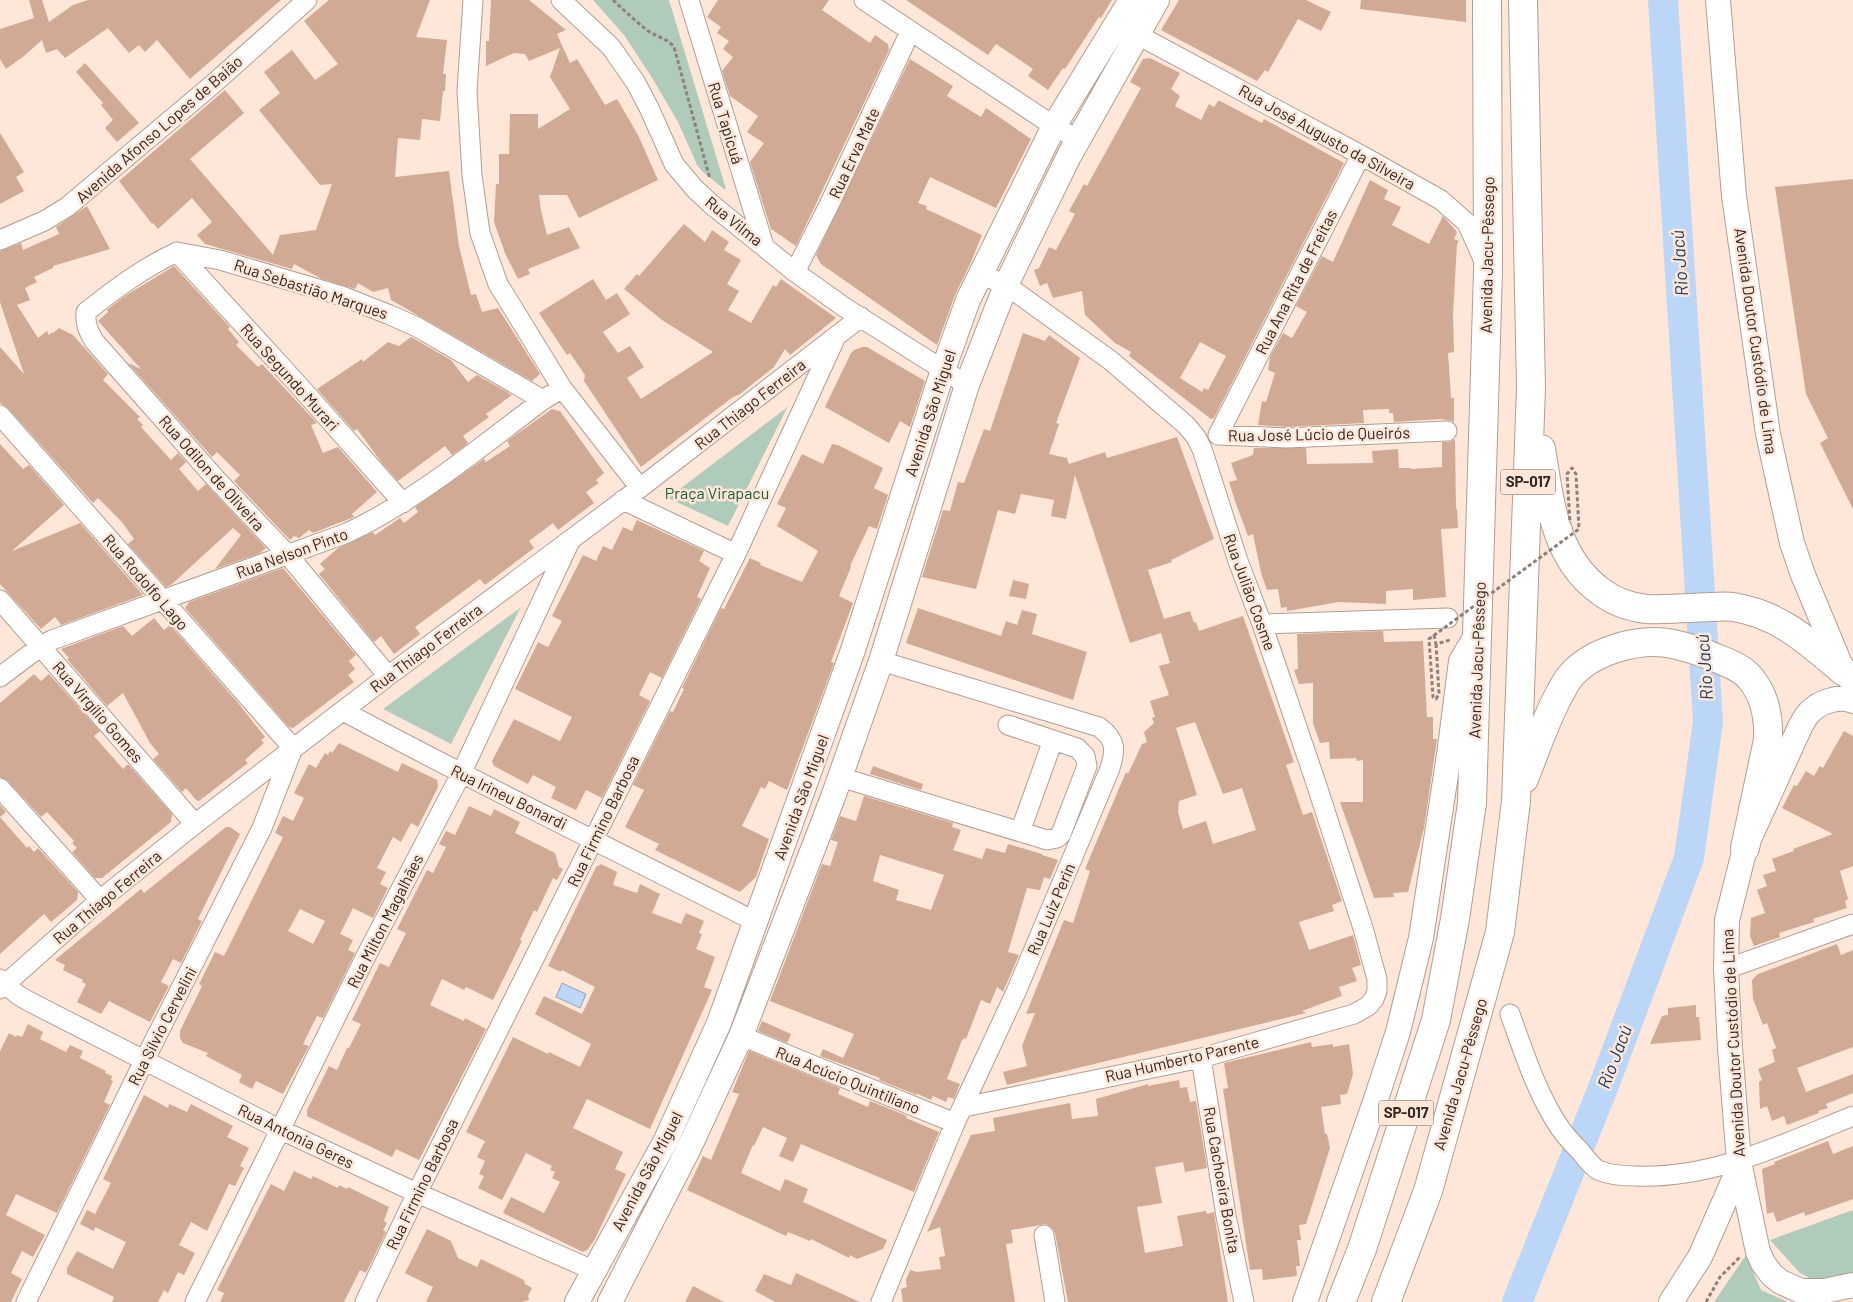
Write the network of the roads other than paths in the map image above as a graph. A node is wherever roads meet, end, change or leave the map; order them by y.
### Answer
1 (307, 0) edge
2 (473, 0) edge
3 (561, 0) edge
4 (689, 0) edge
5 (864, 0) edge
6 (1131, 0) edge
7 (1156, 0) edge
8 (1486, 0) edge
9 (1523, 0) edge
10 (1718, 0) edge
11 (910, 32) junction
12 (1136, 34) junction
13 (1054, 126) junction
14 (1077, 139) junction
15 (1361, 154) junction
16 (0, 240) edge
17 (764, 246) junction
18 (177, 252) junction
19 (1488, 270) junction
20 (795, 272) junction
21 (980, 274) junction
22 (1006, 285) junction
23 (861, 317) junction
24 (836, 338) junction
25 (943, 370) junction
26 (967, 385) junction
27 (562, 388) junction
28 (1531, 388) junction
29 (543, 400) junction
30 (1231, 410) joint
31 (0, 415) edge
32 (1447, 431) dead end
33 (1218, 435) junction
34 (1196, 437) junction
35 (640, 488) junction
36 (623, 500) junction
37 (403, 503) junction
38 (572, 538) junction
39 (736, 554) junction
40 (288, 555) junction
41 (0, 600) edge
42 (163, 602) junction
43 (1448, 618) dead end
44 (1262, 624) junction
45 (1478, 633) junction
46 (41, 646) junction
47 (881, 661) junction
48 (388, 676) junction
49 (1848, 676) edge
50 (0, 677) edge
51 (1853, 701) edge
52 (343, 711) junction
53 (1008, 725) dead end
54 (1053, 740) junction
55 (293, 748) junction
56 (461, 774) junction
57 (840, 777) junction
58 (0, 788) edge
59 (1516, 801) junction
60 (195, 824) junction
61 (1020, 832) junction
62 (594, 839) junction
63 (1745, 848) junction
64 (100, 900) junction
65 (756, 922) junction
66 (1853, 924) edge
67 (1726, 969) junction
68 (1377, 979) joint
69 (2, 984) edge
70 (1510, 1014) dead end
71 (741, 1036) junction
72 (1201, 1058) junction
73 (144, 1061) junction
74 (960, 1115) junction
75 (1853, 1116) edge
76 (280, 1130) junction
77 (1739, 1165) junction
78 (417, 1193) junction
79 (1044, 1235) dead end
80 (595, 1271) junction
81 (1853, 1285) edge
82 (1853, 1299) edge
83 (26, 1302) edge
84 (195, 1302) edge
85 (364, 1302) edge
86 (577, 1302) edge
87 (610, 1302) edge
88 (881, 1302) edge
89 (1055, 1302) edge
90 (1244, 1302) edge
91 (1305, 1302) edge
92 (1341, 1302) edge
93 (1386, 1302) edge
94 (1671, 1302) edge
95 (1846, 1302) edge

1 - 16 street, Avenida Afonso Lopes de Baião
2 - 27 street
3 - 17 street, Rua Vilma
4 - 17 street, Rua Tapicuá
5 - 11 street
6 - 13 main road, Avenida São Miguel
7 - 12 main road, Avenida São Miguel
8 - 19 highway, Avenida Jacu-Pêssego / SP-017
9 - 28 highway, Avenida Jacu-Pêssego / SP-017
10 - 49 main road, Avenida Doutor Custódio de Lima
11 - 13 street
11 - 20 street, Rua Erva Mate
12 - 14 main road, Avenida São Miguel
12 - 15 street, Rua José Augusto da Silveira
13 - 14 street
13 - 21 main road, Avenida São Miguel
14 - 22 main road, Avenida São Miguel
15 - 19 street, Rua José Augusto da Silveira
15 - 30 street, Rua Ana Rita de Freitas
17 - 20 street, Rua Vilma
18 - 29 street, Rua Sebastião Marques
18 - 37 street, Rua Segundo Murari
18 - 40 street, Rua Odilon de Oliveira
19 - 45 highway, Avenida Jacu-Pêssego / SP-017
20 - 23 street, Rua Vilma
21 - 22 street
21 - 25 main road, Avenida São Miguel
22 - 26 main road, Avenida São Miguel
22 - 34 street, Rua Julião Cosme
23 - 24 street, Rua Thiago Ferreira
23 - 25 street, Rua Vilma
24 - 35 street, Rua Thiago Ferreira
24 - 39 street, Rua Firmino Barbosa
25 - 26 street, Rua Vilma
25 - 65 main road, Avenida São Miguel
26 - 47 main road, Avenida São Miguel
27 - 29 street, Rua Nelson Pinto
27 - 35 street
28 - 49 highway
28 - 59 highway, Avenida Jacu-Pêssego / SP-017
29 - 37 street, Rua Nelson Pinto
30 - 33 street, Rua José Lúcio de Queirós
31 - 42 street, Rua Rodolfo Lago
32 - 33 street, Rua José Lúcio de Queirós
33 - 34 street
34 - 44 street, Rua Julião Cosme
35 - 36 street, Rua Thiago Ferreira
36 - 38 street, Rua Thiago Ferreira
36 - 39 street
37 - 40 street, Rua Nelson Pinto
38 - 48 street, Rua Thiago Ferreira
38 - 56 street, Rua Milton Magalhães
39 - 62 street, Rua Firmino Barbosa
40 - 42 street, Rua Nelson Pinto
40 - 48 street, Rua Odilon de Oliveira
41 - 46 street, Rua Virgílio Gomes
42 - 46 street, Rua Nelson Pinto
42 - 55 street, Rua Rodolfo Lago
43 - 44 street
44 - 68 street, Rua Julião Cosme
45 - 91 main road
45 - 92 highway, Avenida Jacu-Pêssego / SP-017
46 - 50 street, Rua Nelson Pinto
46 - 60 street, Rua Virgílio Gomes
47 - 57 main road, Avenida São Miguel
47 - 74 street, Rua Luiz Perin
48 - 52 street, Rua Thiago Ferreira
51 - 63 main road, Avenida Doutor Custódio de Lima
52 - 55 street, Rua Thiago Ferreira
52 - 56 street, Rua Irineu Bonardi
53 - 54 street
54 - 61 street
54 - 61 street
55 - 60 street, Rua Thiago Ferreira
55 - 73 street, Rua Sílvio Cervelini
56 - 62 street, Rua Irineu Bonardi
56 - 76 street, Rua Milton Magalhães
57 - 61 street
57 - 71 main road, Avenida São Miguel
58 - 64 street
59 - 63 highway
59 - 93 highway, Avenida Jacu-Pêssego / SP-017
60 - 64 street, Rua Thiago Ferreira
62 - 65 street, Rua Irineu Bonardi
62 - 78 street, Rua Firmino Barbosa
63 - 67 main road, Avenida Doutor Custódio de Lima
64 - 69 street, Rua Thiago Ferreira
65 - 80 main road, Avenida São Miguel
66 - 67 street
67 - 77 main road, Avenida Doutor Custódio de Lima
68 - 72 street, Rua Humberto Parente
69 - 73 street, Rua Antonia Geres
70 - 77 street
71 - 74 street, Rua Acúcio Quintiliano
71 - 87 main road, Avenida São Miguel
72 - 74 street, Rua Humberto Parente
72 - 90 street, Rua Cachoeira Bonita
73 - 76 street, Rua Antonia Geres
73 - 83 street, Rua Sílvio Cervelini
74 - 88 street, Rua Luiz Perin
75 - 77 street
76 - 78 street, Rua Antonia Geres
76 - 84 street, Rua Milton Magalhães
77 - 81 main road, Avenida Doutor Custódio de Lima
77 - 94 main road
78 - 80 street, Rua Antonia Geres
78 - 85 street, Rua Firmino Barbosa
79 - 89 street
80 - 86 main road, Avenida São Miguel
82 - 95 main road

